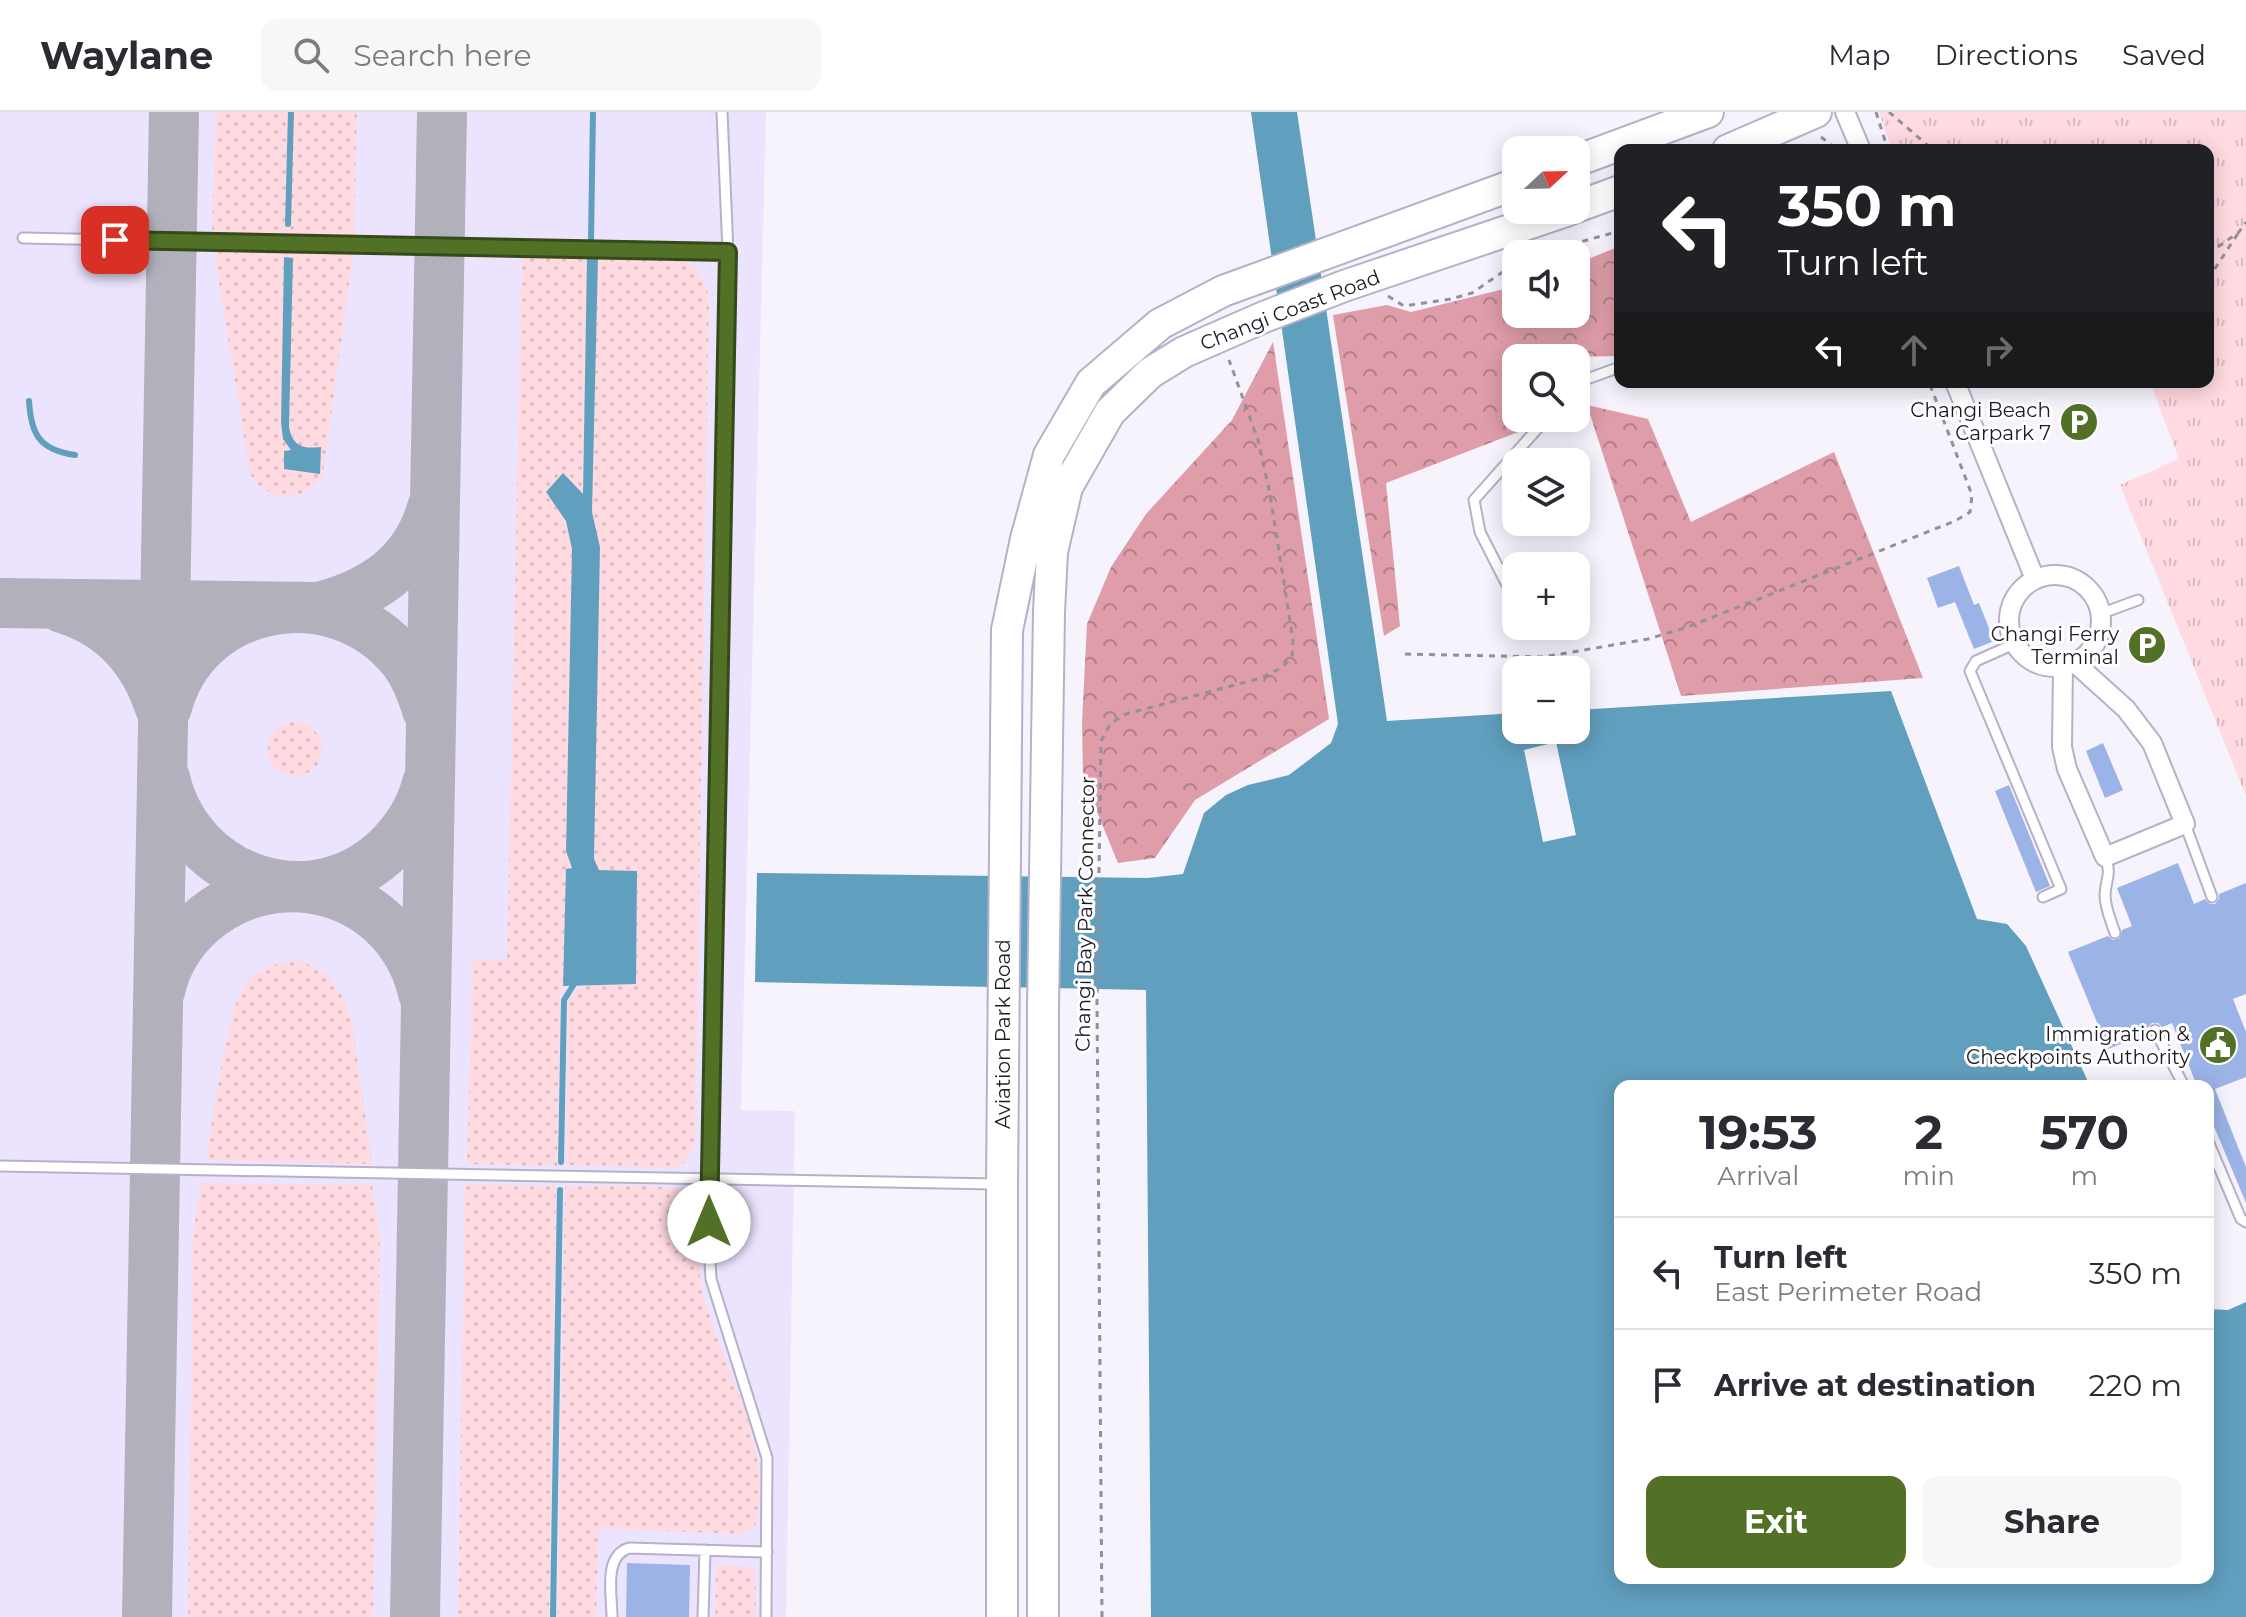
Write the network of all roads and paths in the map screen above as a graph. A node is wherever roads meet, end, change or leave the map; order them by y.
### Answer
1 (722, 112) edge
2 (1708, 112) edge
3 (1845, 112) edge
4 (1876, 112) edge
5 (1889, 112) edge
6 (1816, 123) edge
7 (1622, 144) edge
8 (1748, 144) edge
9 (1831, 144) edge
10 (1858, 144) edge
11 (1886, 144) edge
12 (1926, 144) edge
13 (1614, 147) edge
14 (1590, 156) edge
15 (1502, 189) edge
16 (1614, 193) edge
17 (1590, 202) edge
18 (2246, 222) edge
19 (1527, 224) edge
20 (2239, 232) junction
21 (1614, 233) edge
22 (23, 238) dead end
23 (1587, 240) edge
24 (2214, 250) edge
25 (728, 252) junction
26 (2214, 270) edge
27 (1502, 273) edge
28 (1386, 295) dead end
29 (1227, 352) dead end
30 (1614, 369) edge
31 (1590, 378) edge
32 (1931, 388) edge
33 (1957, 388) edge
34 (1535, 432) edge
35 (1049, 455) joint
36 (1067, 487) joint
37 (1502, 575) edge
38 (2035, 579) junction
39 (2138, 600) dead end
40 (2100, 614) junction
41 (2014, 644) junction
42 (1405, 654) dead end
43 (2069, 665) junction
44 (2185, 824) junction
45 (2105, 857) junction
46 (2043, 897) dead end
47 (2212, 897) dead end
48 (2115, 933) dead end
49 (2155, 1030) dead end
50 (2181, 1080) edge
51 (2214, 1155) edge
52 (0, 1166) edge
53 (709, 1178) junction
54 (1002, 1184) junction
55 (2246, 1222) edge
56 (705, 1550) junction
57 (767, 1552) junction
58 (612, 1617) edge
59 (703, 1617) edge
60 (766, 1617) edge
61 (1002, 1617) edge
62 (1043, 1617) edge
63 (1102, 1617) edge

1 - 25 lane
2 - 7 main road
3 - 10 street
4 - 11 path
5 - 12 path
6 - 8 main road
6 - 9 path
13 - 14 main road
15 - 35 main road, Changi Coast Road
16 - 17 main road, Changi Coast Road
18 - 20 path
19 - 36 main road, Changi Coast Road
20 - 24 path
20 - 26 path
21 - 23 path
22 - 25 lane
25 - 53 lane
27 - 28 path
29 - 63 path, Changi Bay Park Connector
30 - 31 lane
32 - 42 path
33 - 38 street
34 - 37 lane
35 - 54 main road, Aviation Park Road
36 - 62 main road, Aviation Park Road
38 - 40 street
38 - 41 street
39 - 40 lane
40 - 43 street
41 - 43 street
41 - 46 lane
43 - 44 street
43 - 45 street
44 - 45 street
44 - 47 lane
45 - 48 lane
49 - 50 lane
51 - 55 lane
52 - 53 lane
53 - 54 lane
53 - 57 lane
54 - 61 main road, Aviation Park Road
56 - 57 lane
56 - 58 lane
56 - 59 lane
57 - 60 lane

